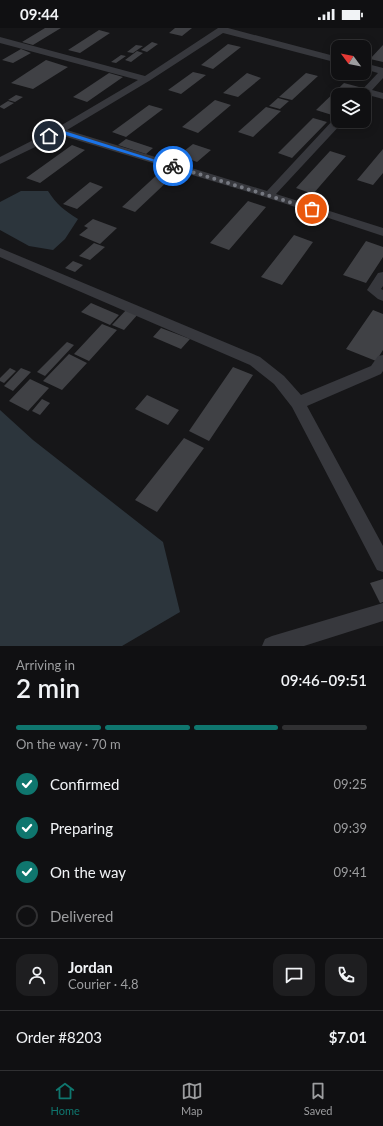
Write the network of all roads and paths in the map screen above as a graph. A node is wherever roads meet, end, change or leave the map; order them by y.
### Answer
1 (223, 29) edge
2 (0, 40) edge
3 (331, 58) edge
4 (371, 68) edge
5 (383, 72) edge
6 (146, 79) junction
7 (369, 88) edge
8 (371, 94) edge
9 (383, 96) edge
10 (331, 128) edge
11 (59, 131) junction
12 (0, 161) edge
13 (269, 195) junction
14 (383, 232) edge
15 (0, 252) edge
16 (383, 276) edge
17 (383, 296) edge
18 (383, 360) edge
19 (298, 403) junction
20 (383, 564) edge
21 (383, 612) edge
22 (272, 646) edge

1 - 3 street
1 - 6 street
2 - 6 street
4 - 5 street
5 - 7 street
6 - 11 street
8 - 9 street
10 - 13 street
11 - 12 street
11 - 13 street
13 - 14 street
15 - 19 street
16 - 17 street
18 - 19 street
19 - 20 street
21 - 22 street

